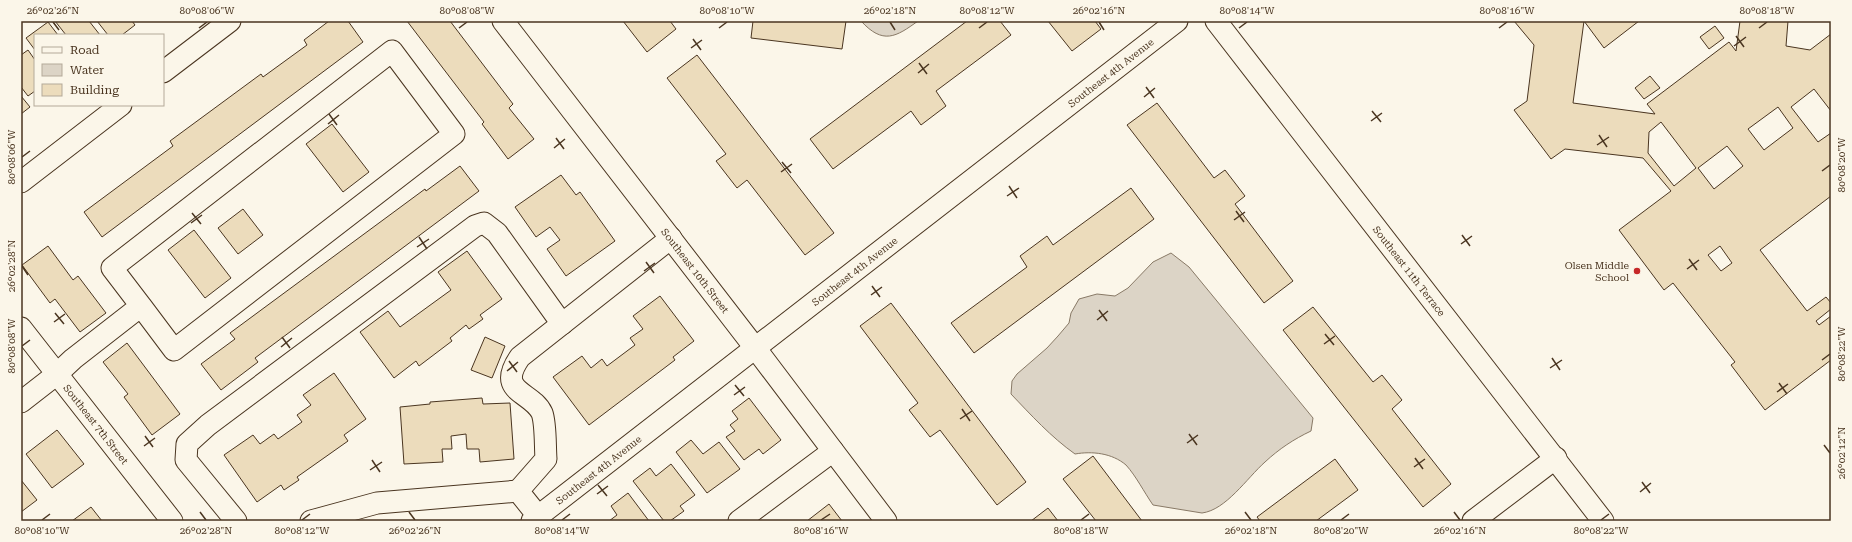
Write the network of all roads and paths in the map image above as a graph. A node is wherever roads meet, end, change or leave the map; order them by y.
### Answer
1 (230, 21) edge
2 (503, 21) edge
3 (1177, 21) edge
4 (1216, 21) edge
5 (164, 71) edge
6 (120, 106) edge
7 (22, 179) edge
8 (671, 238) junction
9 (142, 306) junction
10 (562, 324) junction
11 (21, 328) edge
12 (756, 348) junction
13 (57, 374) junction
14 (21, 402) edge
15 (832, 451) junction
16 (1556, 458) junction
17 (518, 491) junction
18 (535, 519) edge
19 (172, 521) edge
20 (236, 521) edge
21 (311, 521) edge
22 (739, 521) edge
23 (886, 521) edge
24 (1473, 521) edge
25 (1603, 521) edge

1 - 5 street
2 - 8 street, Southeast 10th Street
3 - 12 street, Southeast 4th Avenue
4 - 16 street, Southeast 11th Terrace
6 - 7 street
8 - 10 street
8 - 12 street, Southeast 10th Street
9 - 9 street
9 - 13 street
10 - 17 street
10 - 20 street
11 - 13 street, Southeast 7th Street
12 - 15 street, Southeast 10th Street
12 - 18 street, Southeast 4th Avenue
13 - 14 street
13 - 19 street, Southeast 7th Street
15 - 22 street
15 - 23 street, Southeast 10th Street
16 - 24 street
16 - 25 street, Southeast 11th Terrace
17 - 18 street
17 - 21 street

